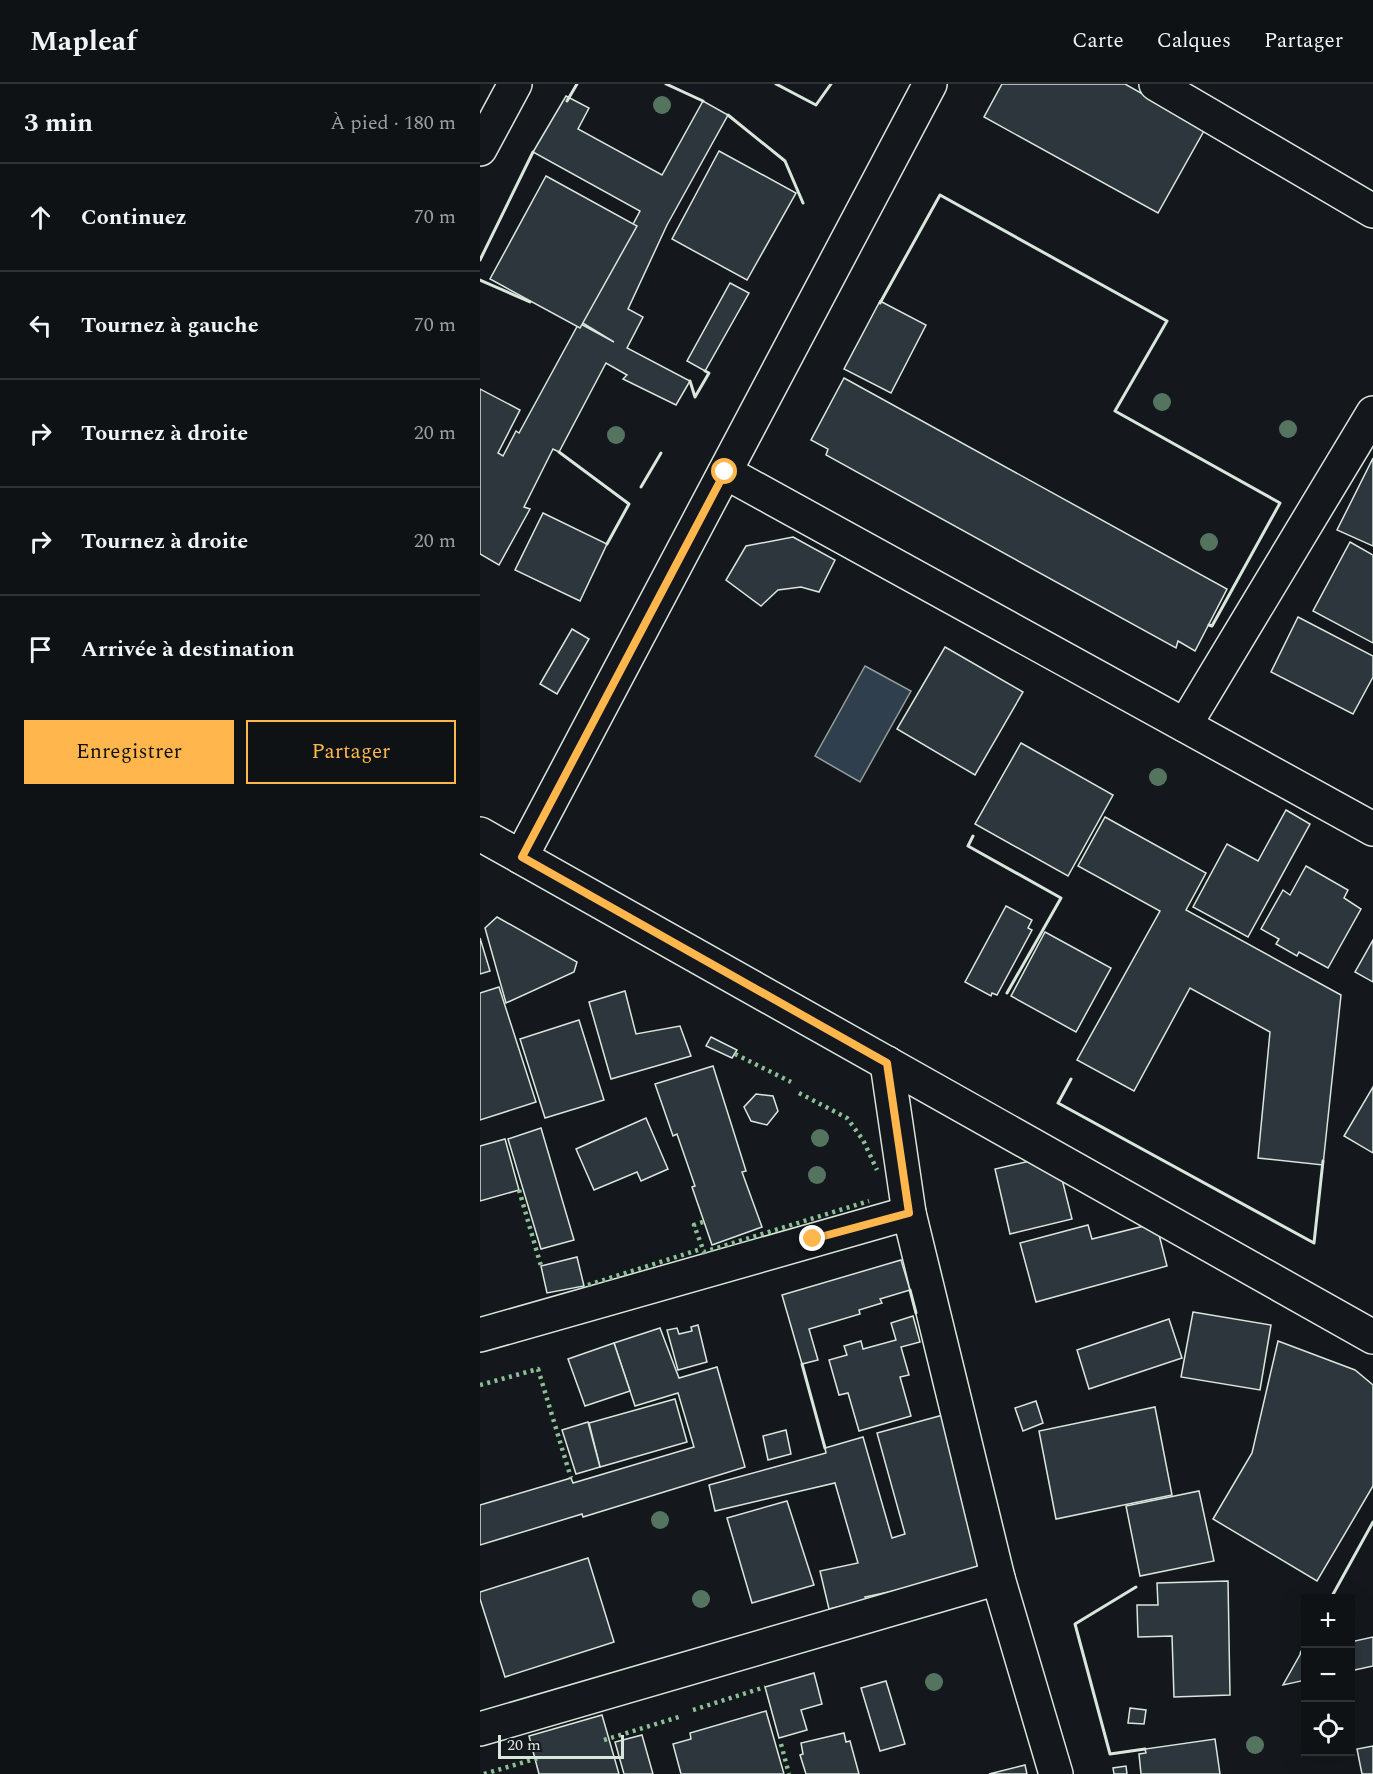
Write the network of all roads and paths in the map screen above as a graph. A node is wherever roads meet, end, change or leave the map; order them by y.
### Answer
1 (515, 84) edge
2 (930, 84) edge
3 (1156, 84) edge
4 (480, 149) edge
5 (1373, 211) edge
6 (1373, 413) edge
7 (725, 472) junction
8 (1185, 725) junction
9 (1373, 829) edge
10 (480, 834) edge
11 (522, 857) junction
12 (887, 1063) junction
13 (909, 1213) junction
14 (480, 1335) edge
15 (1373, 1337) edge
16 (998, 1578) junction
17 (480, 1729) edge
18 (1056, 1774) edge

1 - 4 street
2 - 7 street
3 - 5 street
6 - 8 street
7 - 8 street
7 - 11 street
8 - 9 street
10 - 11 street
11 - 12 street
12 - 13 street
12 - 15 street
13 - 14 street
13 - 16 street
16 - 17 street
16 - 18 street

